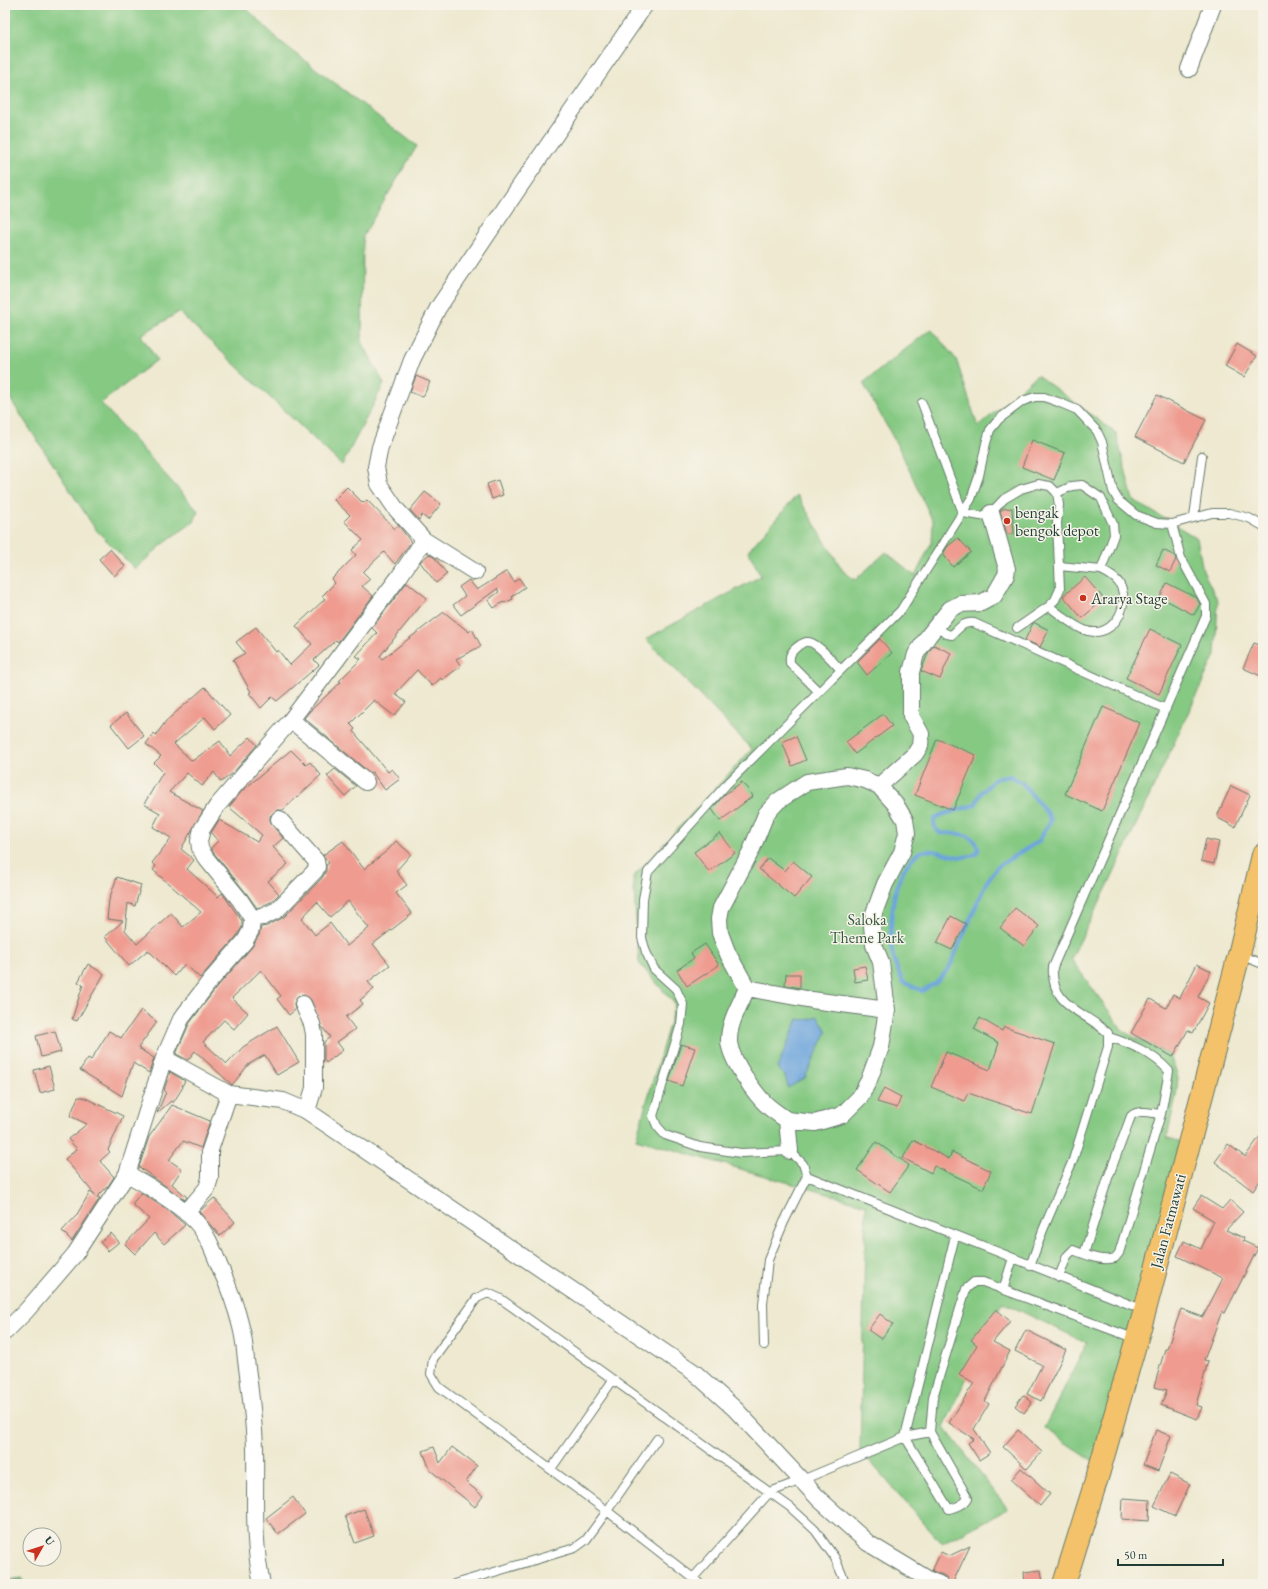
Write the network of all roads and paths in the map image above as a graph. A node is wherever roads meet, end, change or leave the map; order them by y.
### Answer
1 (645, 5) edge
2 (1213, 5) edge
3 (1189, 70) dead end
4 (922, 403) dead end
5 (1202, 456) dead end
6 (1057, 493) junction
7 (963, 513) junction
8 (991, 513) junction
9 (1194, 517) junction
10 (1172, 524) junction
11 (1263, 526) edge
12 (424, 540) junction
13 (1059, 566) junction
14 (1101, 570) junction
15 (475, 572) dead end
16 (1049, 606) junction
17 (935, 627) junction
18 (1017, 628) dead end
19 (841, 670) junction
20 (819, 692) junction
21 (1166, 709) junction
22 (291, 720) junction
23 (366, 782) dead end
24 (879, 786) junction
25 (279, 819) dead end
26 (1263, 855) edge
27 (252, 918) junction
28 (1239, 955) junction
29 (1263, 964) edge
30 (747, 988) junction
31 (302, 1004) dead end
32 (887, 1010) junction
33 (1109, 1037) junction
34 (164, 1058) junction
35 (228, 1094) junction
36 (307, 1110) junction
37 (1161, 1114) junction
38 (787, 1120) junction
39 (790, 1151) junction
40 (127, 1174) junction
41 (807, 1176) junction
42 (186, 1213) junction
43 (955, 1236) junction
44 (1084, 1254) junction
45 (1013, 1258) junction
46 (1030, 1266) junction
47 (1059, 1277) junction
48 (1003, 1290) junction
49 (1145, 1310) junction
50 (5, 1332) edge
51 (1137, 1339) junction
52 (764, 1345) dead end
53 (613, 1380) junction
54 (930, 1432) junction
55 (905, 1437) junction
56 (658, 1439) dead end
57 (551, 1470) junction
58 (802, 1480) junction
59 (770, 1492) junction
60 (607, 1511) junction
61 (693, 1578) junction
62 (262, 1584) edge
63 (454, 1584) edge
64 (700, 1584) edge
65 (846, 1584) edge
66 (939, 1584) edge
67 (1064, 1584) edge

1 - 12 street
2 - 3 street
4 - 7 lane
5 - 9 lane
6 - 8 lane
6 - 13 lane
6 - 14 lane
7 - 8 lane
7 - 10 lane
7 - 19 lane
8 - 17 street
9 - 10 lane
9 - 11 lane
10 - 21 lane
12 - 15 street
12 - 22 street
13 - 14 lane
13 - 16 lane
14 - 16 lane
16 - 18 lane
17 - 21 lane
17 - 24 street
19 - 20 lane
19 - 20 lane
20 - 39 lane
21 - 33 lane
22 - 23 street
22 - 27 street
24 - 30 street
24 - 32 street
25 - 27 street
26 - 28 highway, Jalan Fatmawati
27 - 34 street
28 - 29 lane
28 - 49 highway, Jalan Fatmawati
30 - 32 street
30 - 38 street
31 - 36 street
32 - 38 street
33 - 37 lane
33 - 46 lane
34 - 35 street
34 - 40 street
35 - 36 street
35 - 42 street
36 - 58 street
37 - 44 lane
37 - 44 lane
38 - 39 street
39 - 41 lane
40 - 42 street
40 - 50 street
41 - 43 lane
41 - 52 lane
42 - 62 street
43 - 45 lane
43 - 55 lane
44 - 47 lane
45 - 46 lane
45 - 48 lane
46 - 47 lane
47 - 49 lane
48 - 51 lane
48 - 54 lane
49 - 51 highway, Jalan Fatmawati
51 - 67 highway, Jalan Fatmawati
53 - 57 lane
53 - 57 lane
53 - 59 lane
54 - 55 lane
54 - 55 lane
55 - 58 lane
56 - 60 lane
57 - 60 lane
58 - 59 lane
58 - 66 street
59 - 61 lane
59 - 65 lane
60 - 61 lane
60 - 63 lane
61 - 64 lane

